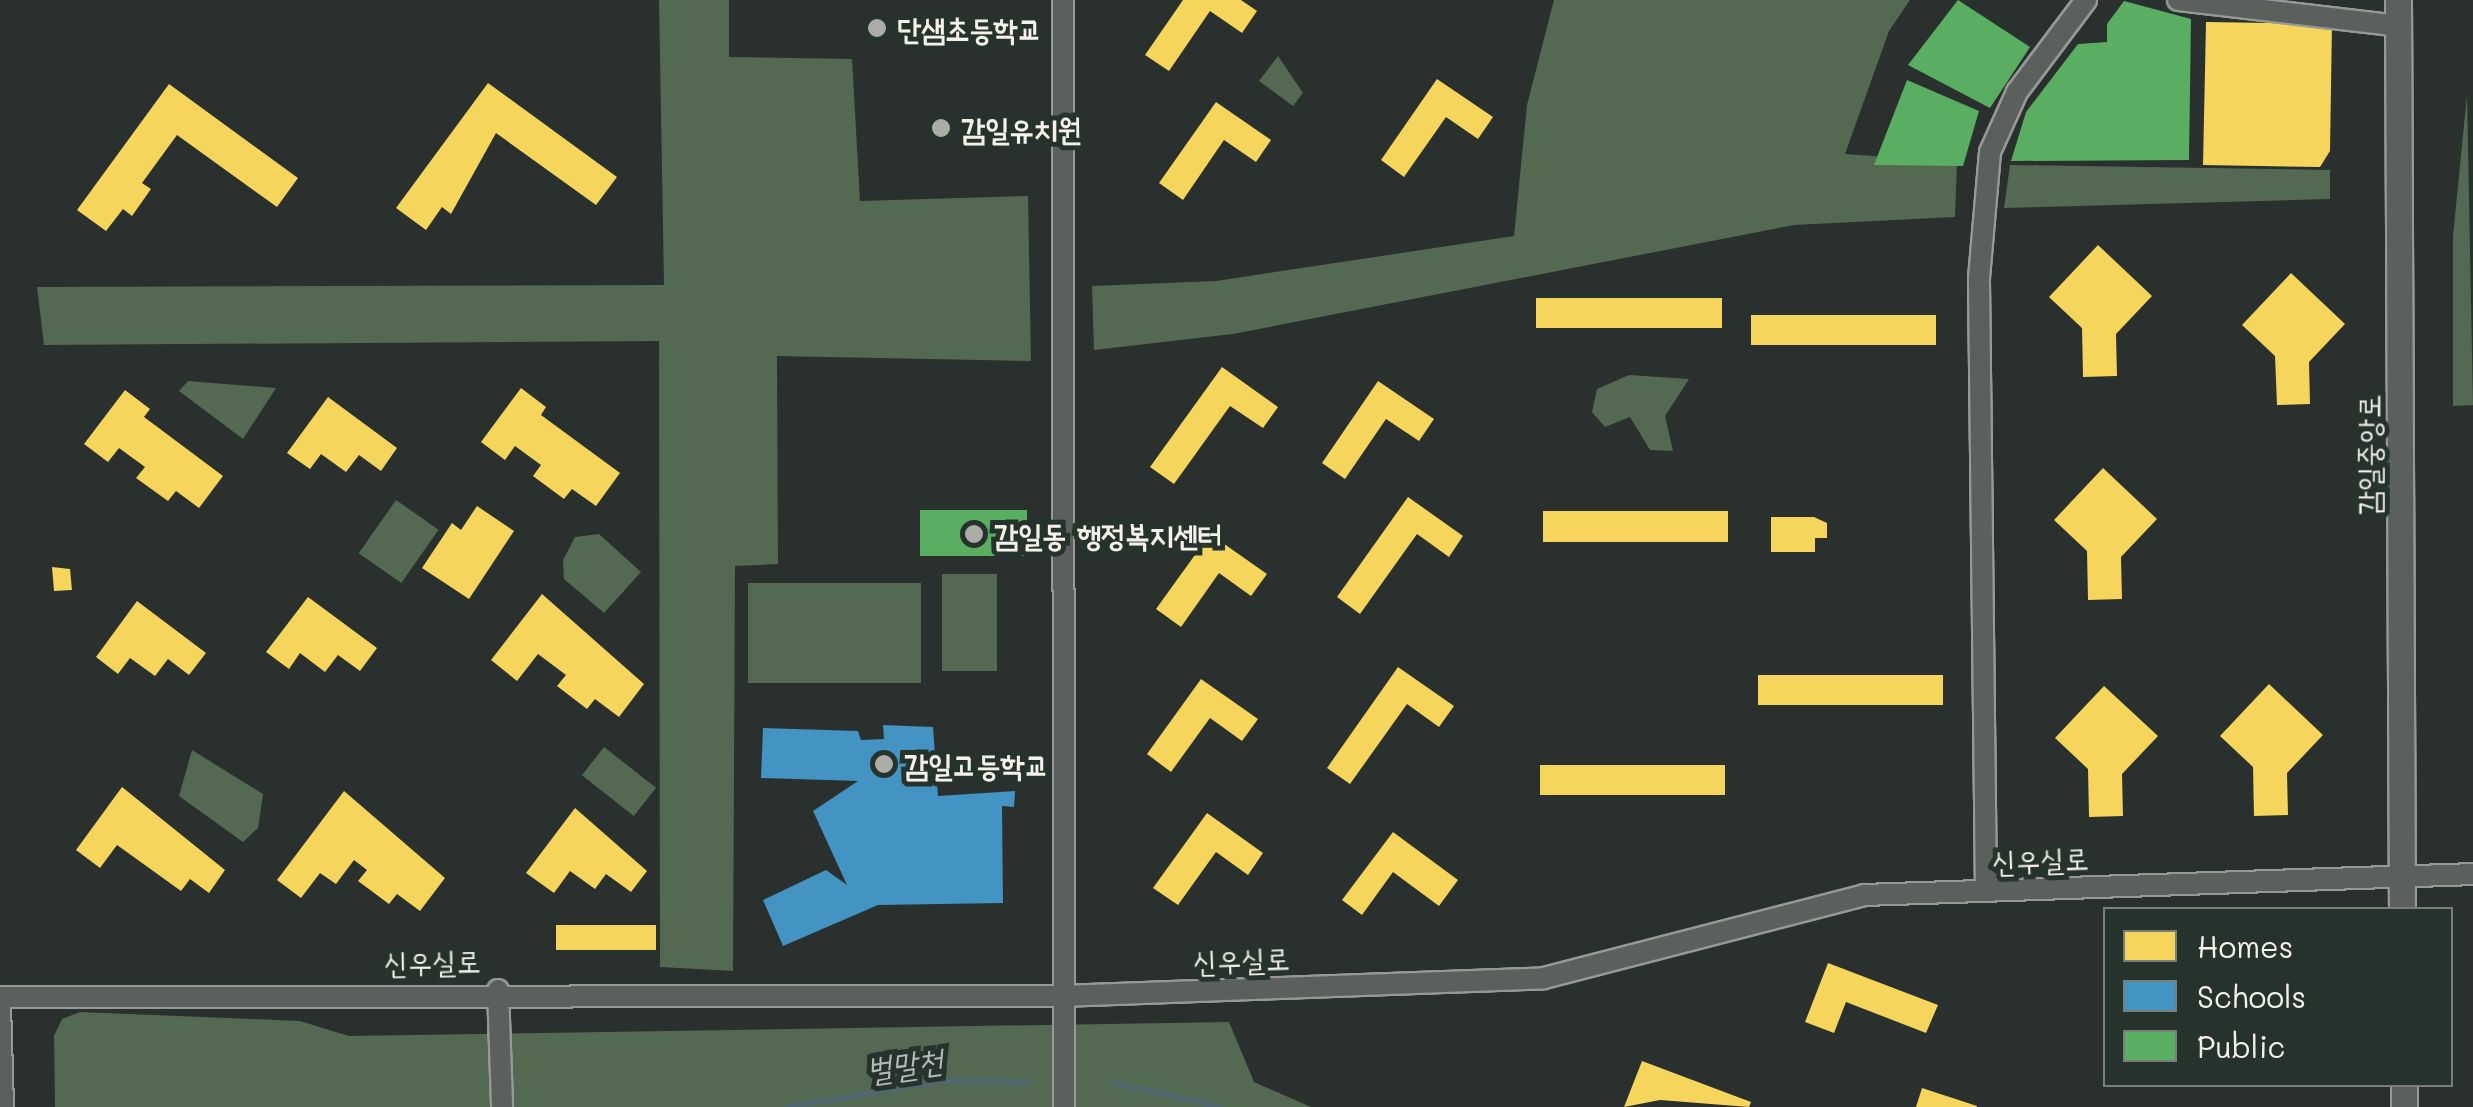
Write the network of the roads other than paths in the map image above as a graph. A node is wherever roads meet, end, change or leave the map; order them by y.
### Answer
1 (1063, 0) edge
2 (2086, 0) edge
3 (2178, 0) edge
4 (2399, 13) edge
5 (2473, 874) edge
6 (2403, 876) junction
7 (1986, 890) junction
8 (2402, 907) edge
9 (498, 990) junction
10 (1064, 996) junction
11 (0, 997) edge
12 (0, 1005) edge
13 (3, 1107) edge
14 (502, 1107) edge
15 (1064, 1107) edge

1 - 10 street
2 - 7 street
3 - 4 street
4 - 6 main road, 감일중앙로
5 - 6 street, 신우실로
6 - 7 street, 신우실로
6 - 8 main road, 감일중앙로
7 - 10 street, 신우실로
9 - 10 street, 신우실로
9 - 11 street, 신우실로
9 - 14 street
10 - 15 street
12 - 13 street

